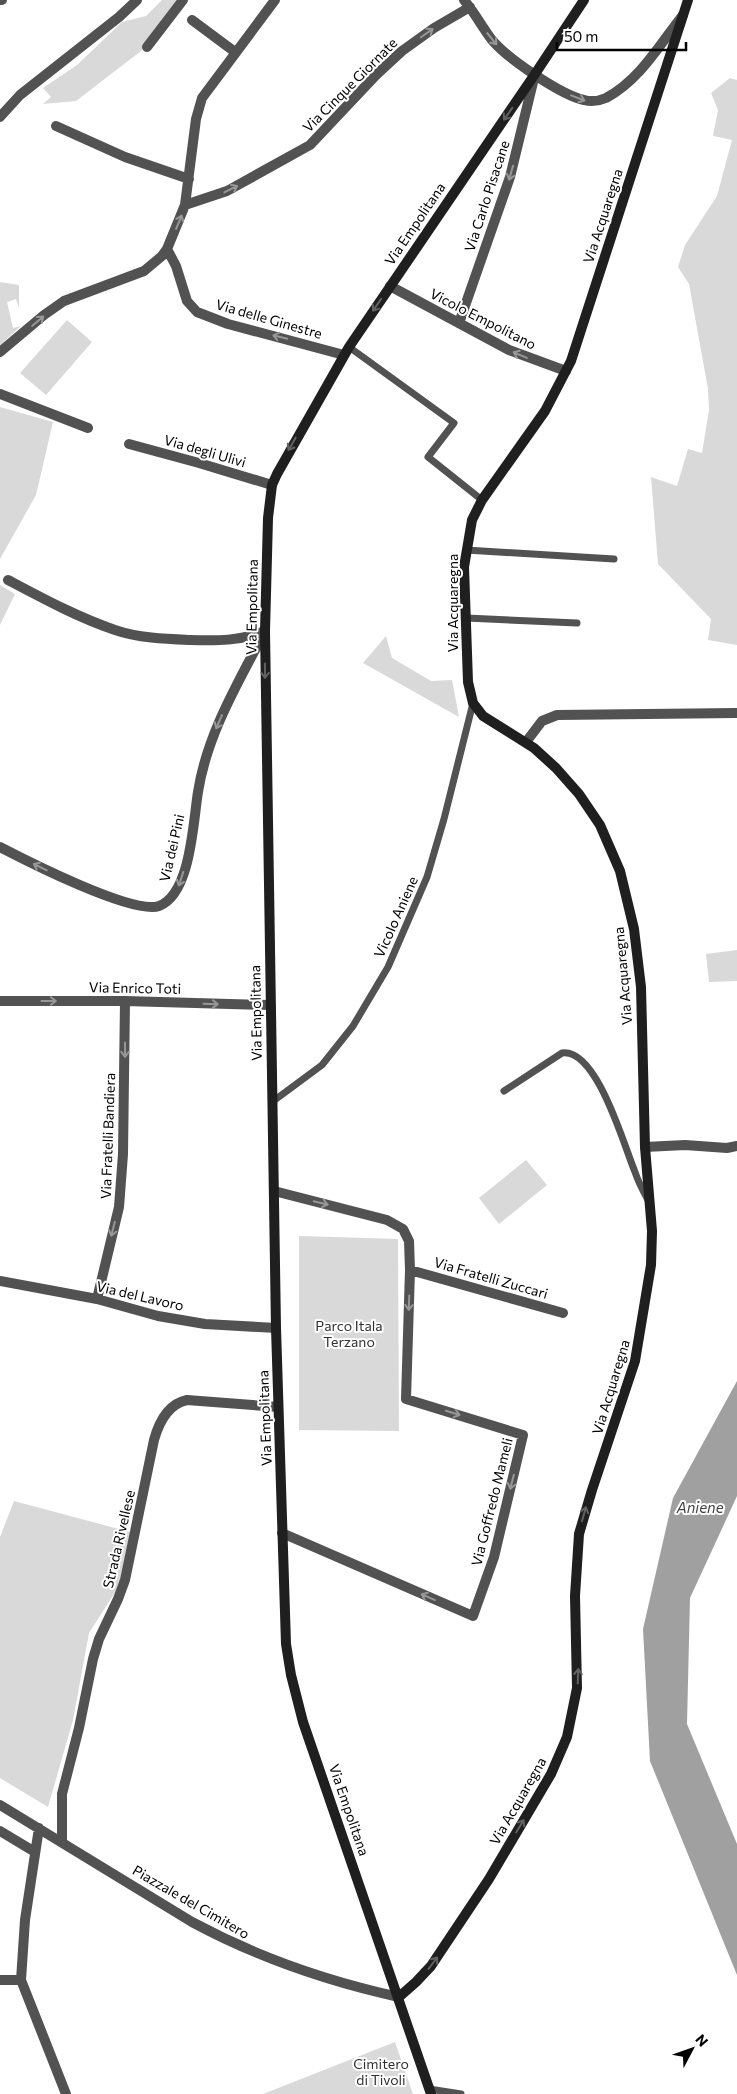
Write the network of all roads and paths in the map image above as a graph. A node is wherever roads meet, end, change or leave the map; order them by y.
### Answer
1 (137, 0) edge
2 (183, 0) edge
3 (275, 0) edge
4 (584, 0) edge
5 (688, 0) edge
6 (467, 3) edge
7 (682, 15) junction
8 (192, 20) dead end
9 (147, 47) dead end
10 (235, 52) junction
11 (535, 74) junction
12 (0, 117) edge
13 (56, 126) dead end
14 (190, 179) junction
15 (185, 205) junction
16 (167, 249) junction
17 (390, 286) junction
18 (459, 324) junction
19 (346, 351) junction
20 (0, 352) edge
21 (566, 371) junction
22 (0, 394) edge
23 (88, 428) dead end
24 (129, 444) dead end
25 (272, 485) junction
26 (482, 500) junction
27 (466, 550) junction
28 (614, 559) dead end
29 (8, 580) dead end
30 (466, 618) junction
31 (577, 624) dead end
32 (265, 632) junction
33 (473, 703) junction
34 (736, 713) edge
35 (526, 742) junction
36 (0, 848) edge
37 (0, 1001) edge
38 (125, 1001) junction
39 (270, 1005) junction
40 (504, 1091) dead end
41 (272, 1102) junction
42 (737, 1146) edge
43 (645, 1147) junction
44 (274, 1191) junction
45 (650, 1205) junction
46 (410, 1270) junction
47 (0, 1281) edge
48 (96, 1299) junction
49 (563, 1312) dead end
50 (276, 1328) junction
51 (278, 1408) junction
52 (282, 1533) junction
53 (0, 1806) edge
54 (39, 1828) junction
55 (0, 1831) edge
56 (62, 1842) junction
57 (36, 1852) junction
58 (0, 1980) edge
59 (21, 1980) junction
60 (399, 1997) junction
61 (430, 2092) edge
62 (66, 2094) edge
63 (461, 2094) edge

1 - 12 street
2 - 9 street
3 - 10 street
4 - 11 main road, Via Empolitana
5 - 7 main road, Via Acquaregna
6 -> 11 street
15 -> 6 street, Via Cinque Giornate
11 -> 7 street
7 - 21 main road, Via Acquaregna
8 - 10 street
10 - 14 street
11 -> 17 main road, Via Empolitana
11 -> 18 street, Via Carlo Pisacane
13 - 14 street
14 - 15 street
16 -> 15 street
19 -> 16 street, Via delle Ginestre
20 -> 16 street
17 - 18 street, Vicolo Empolitano
17 -> 19 main road, Via Empolitana
21 -> 18 street, Vicolo Empolitano
19 -> 25 main road, Via Empolitana
19 - 26 lane
21 - 26 main road, Via Acquaregna
22 - 23 street
24 - 25 street, Via degli Ulivi
25 - 32 main road, Via Empolitana
26 - 27 main road, Via Acquaregna
27 - 28 lane
27 - 30 main road, Via Acquaregna
29 - 32 street
30 - 31 lane
30 - 33 main road, Via Acquaregna
32 -> 36 street, Via dei Pini
32 -> 39 main road, Via Empolitana
33 - 35 main road, Via Acquaregna
33 - 41 lane, Vicolo Aniene
34 - 35 street
35 - 43 main road, Via Acquaregna
37 -> 38 street, Via Enrico Toti
38 -> 39 street, Via Enrico Toti
38 -> 48 street, Via Fratelli Bandiera
39 - 41 main road, Via Empolitana
40 - 45 lane
41 - 44 main road, Via Empolitana
42 - 43 street
43 - 45 main road, Via Acquaregna
44 -> 46 street, Via Goffredo Mameli
44 - 50 main road, Via Empolitana
60 -> 45 main road, Via Acquaregna
46 - 49 street, Via Fratelli Zuccari
46 -> 52 street, Via Goffredo Mameli
47 - 48 street, Via del Lavoro
48 - 50 street, Via del Lavoro
50 - 51 main road, Via Empolitana
51 - 52 main road, Via Empolitana
51 - 56 street, Strada Rivellese
52 - 60 main road, Via Empolitana
53 - 54 street, Piazzale del Cimitero
54 - 56 street, Piazzale del Cimitero
54 - 57 street
55 - 57 street
56 - 60 street, Piazzale del Cimitero
57 - 59 street
58 - 59 street
59 - 62 street
60 - 61 main road, Via Empolitana
61 - 63 lane

